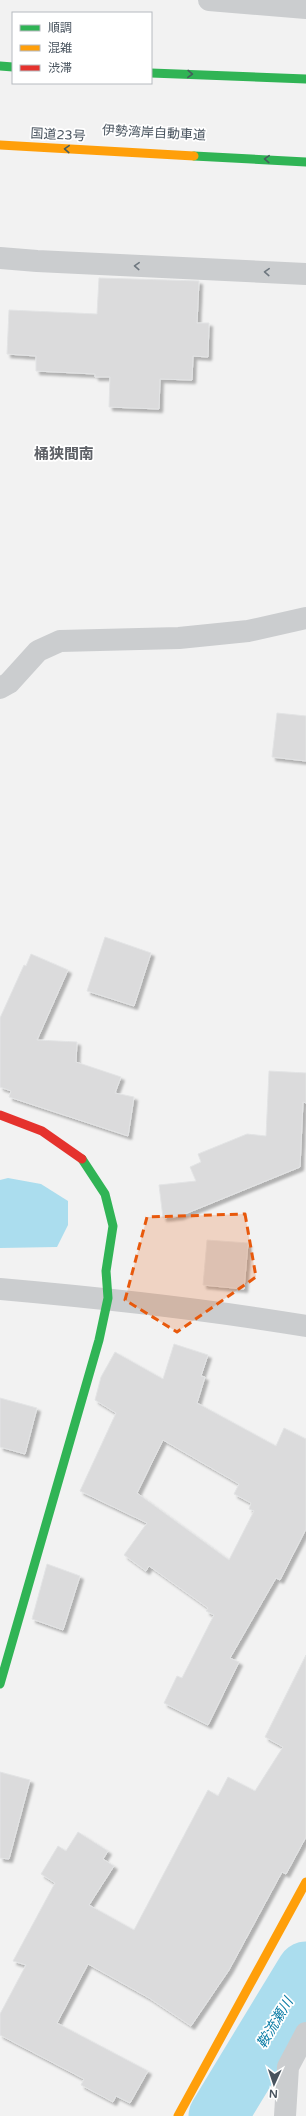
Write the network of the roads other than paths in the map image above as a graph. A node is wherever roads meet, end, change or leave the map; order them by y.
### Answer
1 (209, 0) edge
2 (306, 8) edge
3 (0, 57) edge
4 (12, 58) edge
5 (0, 66) edge
6 (12, 67) edge
7 (152, 73) edge
8 (306, 79) edge
9 (0, 137) edge
10 (0, 145) edge
11 (306, 154) edge
12 (306, 162) edge
13 (0, 258) edge
14 (306, 274) edge
15 (306, 618) edge
16 (0, 688) edge
17 (0, 1115) edge
18 (0, 1289) edge
19 (108, 1298) junction
20 (306, 1326) edge
21 (0, 1684) edge
22 (306, 1882) edge
23 (306, 2033) edge
24 (178, 2116) edge
25 (285, 2116) edge

1 - 2 street
3 - 4 main road
5 - 6 main road
7 -> 8 main road
9 - 11 main road, 伊勢湾岸自動車道
12 -> 10 main road, 国道23号
14 -> 13 street
15 - 16 street
17 - 19 main road
18 - 19 street
19 - 20 street
19 - 21 main road
22 - 24 main road
23 - 25 street

